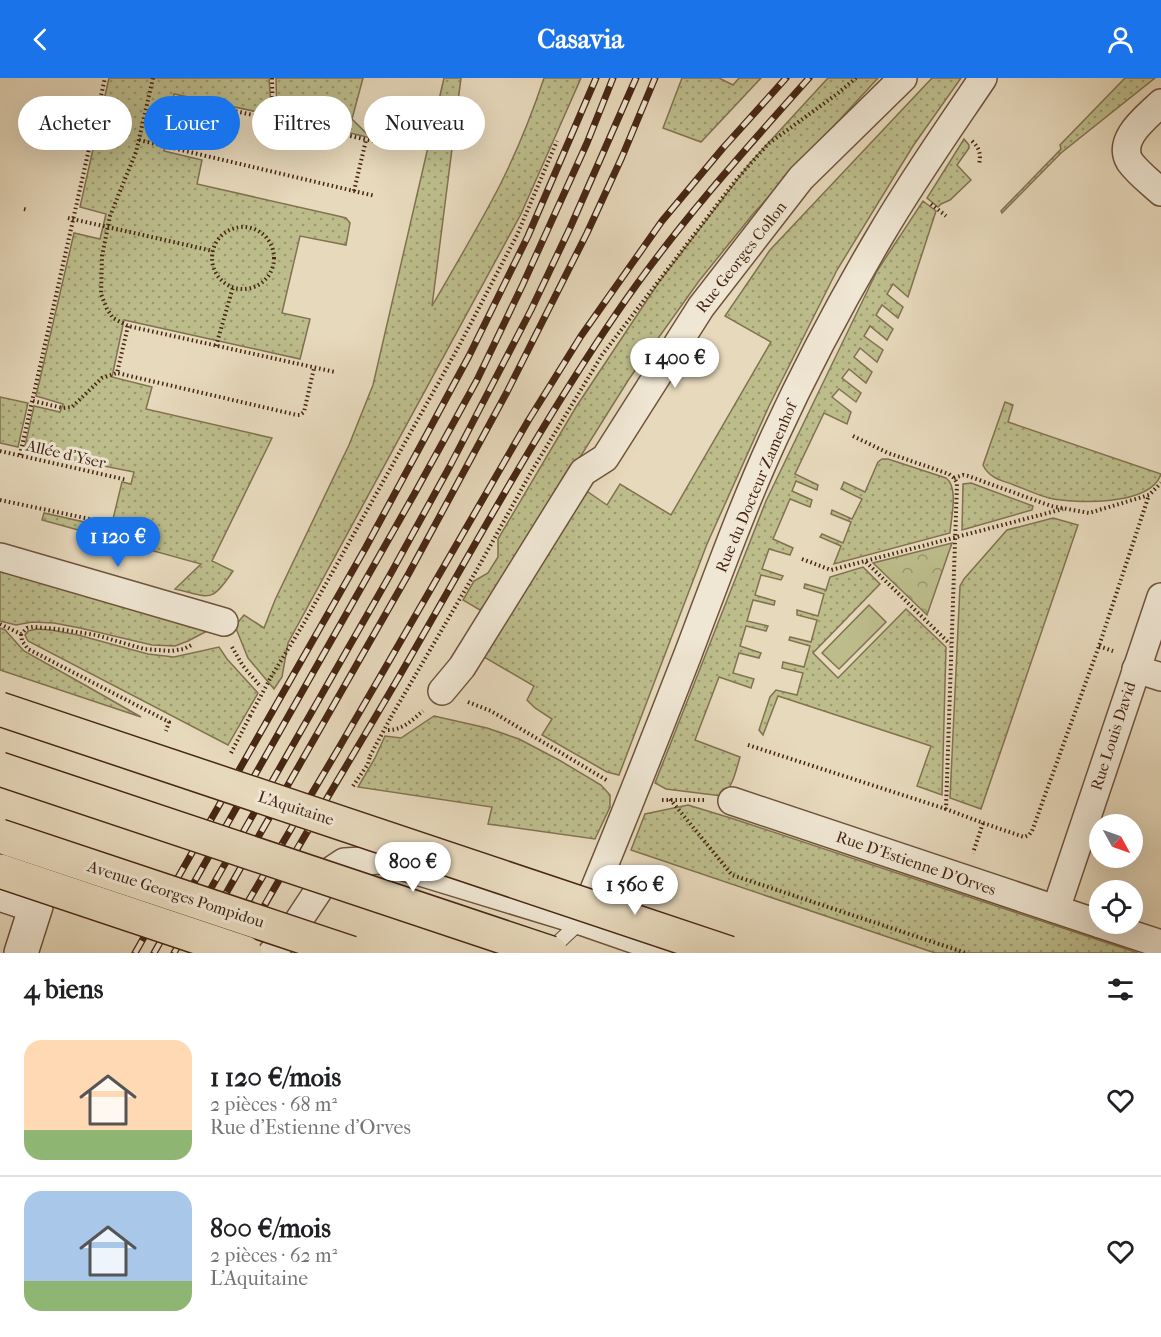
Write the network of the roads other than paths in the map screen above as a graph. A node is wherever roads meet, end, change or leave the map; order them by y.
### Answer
1 (903, 78) edge
2 (983, 78) edge
3 (1161, 103) edge
4 (1161, 192) edge
5 (0, 557) edge
6 (1161, 597) edge
7 (224, 622) road end
8 (1136, 669) junction
9 (1161, 677) edge
10 (442, 692) road end
11 (0, 709) edge
12 (0, 769) edge
13 (732, 801) road end
14 (0, 836) edge
15 (0, 871) edge
16 (0, 894) edge
17 (36, 906) junction
18 (1056, 909) junction
19 (125, 918) dead end
20 (1089, 920) edge
21 (581, 921) junction
22 (1130, 934) edge
23 (1161, 944) edge
24 (21, 953) edge
25 (245, 953) edge
26 (272, 953) edge
27 (351, 953) edge
28 (548, 953) edge
29 (673, 953) edge
30 (729, 953) edge

1 - 10 street, Rue Georges Collon
2 - 21 street, Rue du Docteur Zamenhof
3 - 4 street
5 - 7 street
6 - 8 street, Rue Louis David
8 - 9 street
8 - 18 street, Rue Louis David
11 - 30 main road, L'Aquitaine, bridge
12 - 28 main road, bridge
13 - 18 street, Rue D'Estienne D'Orves
14 - 27 main road, Avenue Georges Pompidou, bridge
15 - 25 main road, Avenue Georges Pompidou, bridge
16 - 17 street
17 - 19 street
17 - 24 street
18 - 20 street, Rue D'Estienne D'Orves
21 - 26 street
21 - 28 lane
21 - 29 street
22 - 23 street, Rue D'Estienne D'Orves

